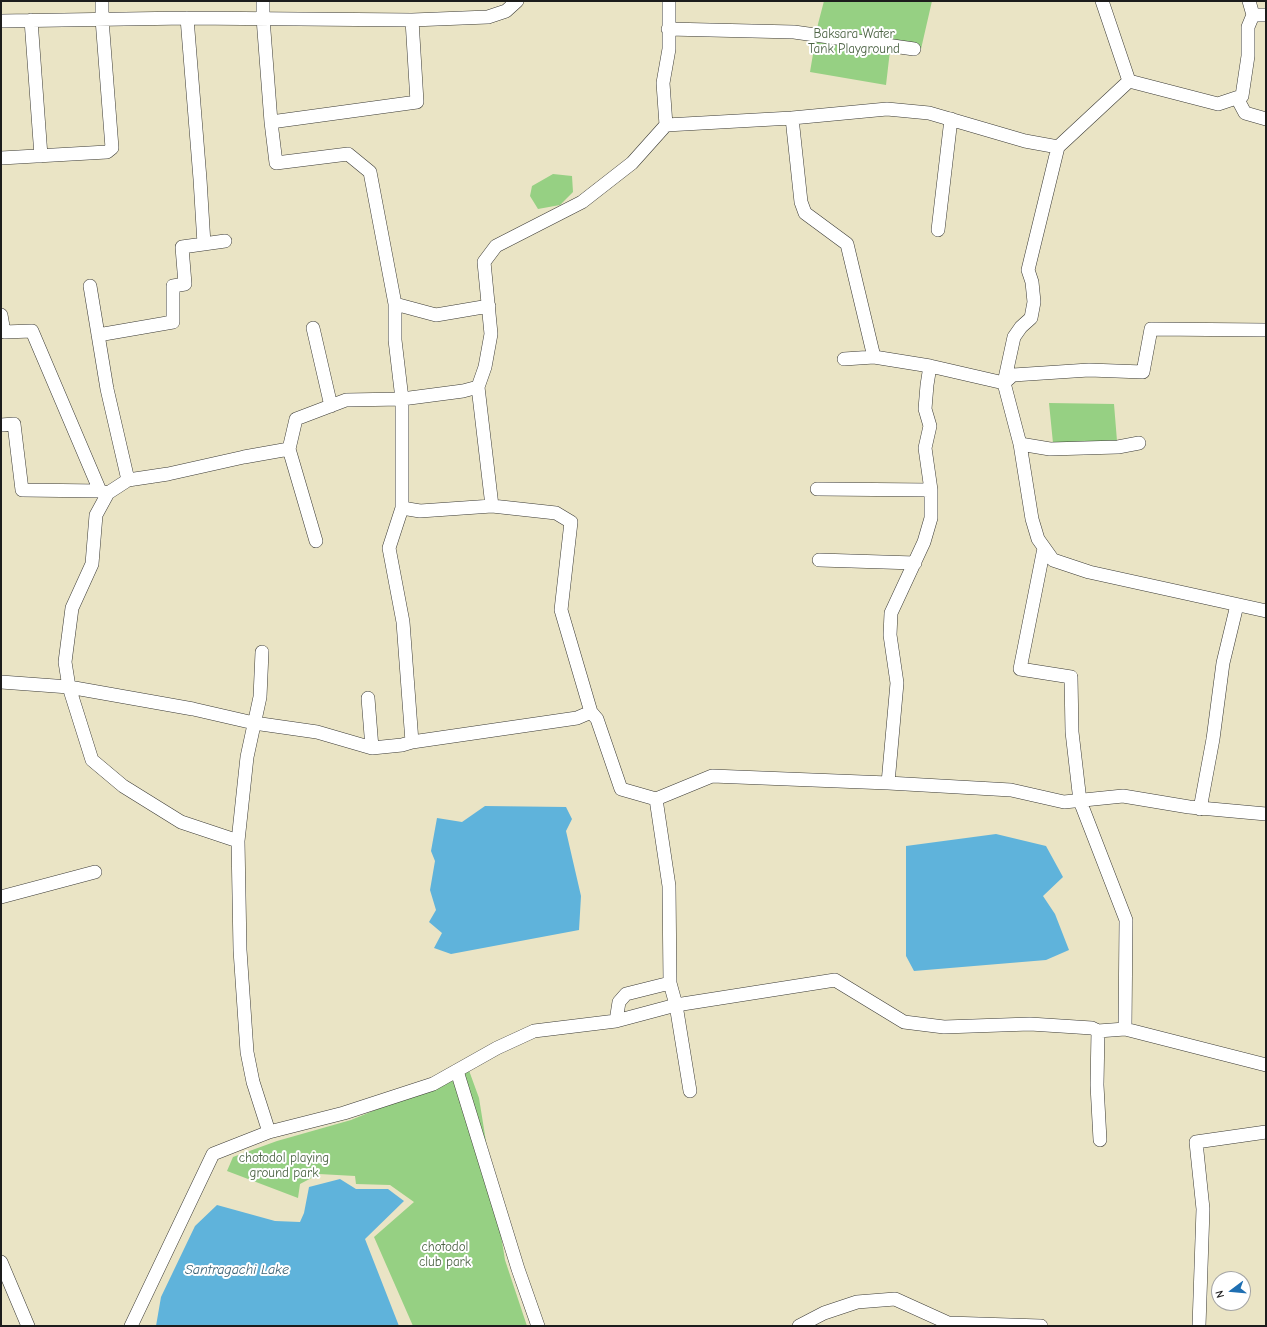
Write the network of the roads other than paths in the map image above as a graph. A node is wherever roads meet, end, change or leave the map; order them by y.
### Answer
1 (102, 1) edge
2 (263, 1) edge
3 (517, 1) edge
4 (669, 1) edge
5 (1102, 1) edge
6 (1249, 1) edge
7 (1253, 15) junction
8 (1266, 15) edge
9 (187, 18) junction
10 (263, 18) junction
11 (102, 19) junction
12 (31, 20) junction
13 (412, 20) junction
14 (1, 21) edge
15 (668, 29) junction
16 (914, 49) dead end
17 (1129, 81) junction
18 (1237, 98) junction
19 (792, 118) junction
20 (950, 119) junction
21 (1266, 119) edge
22 (271, 122) junction
23 (666, 125) junction
24 (1058, 147) junction
25 (41, 156) junction
26 (1, 158) edge
27 (938, 230) dead end
28 (225, 241) dead end
29 (204, 244) junction
30 (90, 286) dead end
31 (395, 304) junction
32 (489, 306) junction
33 (1, 315) edge
34 (313, 328) dead end
35 (1266, 330) edge
36 (2, 332) edge
37 (98, 335) junction
38 (874, 357) junction
39 (844, 359) dead end
40 (930, 366) junction
41 (1004, 383) junction
42 (478, 387) junction
43 (402, 399) junction
44 (332, 406) junction
45 (1, 424) edge
46 (1139, 443) dead end
47 (1020, 444) junction
48 (289, 449) junction
49 (128, 480) junction
50 (817, 489) dead end
51 (931, 490) junction
52 (104, 492) junction
53 (492, 506) junction
54 (402, 508) junction
55 (316, 541) dead end
56 (1044, 548) junction
57 (819, 560) dead end
58 (915, 563) junction
59 (1237, 606) junction
60 (1266, 612) edge
61 (262, 652) dead end
62 (1, 682) edge
63 (69, 687) junction
64 (368, 698) dead end
65 (591, 712) junction
66 (254, 723) junction
67 (412, 742) junction
68 (372, 748) junction
69 (888, 783) junction
70 (656, 799) junction
71 (1080, 801) junction
72 (1200, 808) junction
73 (1266, 814) edge
74 (238, 841) junction
75 (95, 872) dead end
76 (1, 897) edge
77 (670, 983) junction
78 (676, 1005) junction
79 (616, 1021) junction
80 (1125, 1029) junction
81 (1098, 1031) junction
82 (1266, 1065) edge
83 (457, 1071) junction
84 (690, 1091) dead end
85 (269, 1132) junction
86 (1266, 1132) edge
87 (1100, 1140) dead end
88 (1, 1262) edge
89 (948, 1325) edge
90 (28, 1326) edge
91 (131, 1326) edge
92 (538, 1326) edge
93 (799, 1326) edge
94 (1041, 1326) edge
95 (1199, 1326) edge

1 - 11 street
2 - 10 street
3 - 13 street
4 - 15 street
5 - 17 street
6 - 7 street
7 - 8 street
7 - 18 street
9 - 10 street
9 - 11 street
9 - 29 street
10 - 13 street
10 - 22 street
11 - 12 street
11 - 25 street
12 - 14 street
12 - 25 street
13 - 22 street
15 - 16 street
15 - 23 street
17 - 18 street
17 - 24 street
18 - 21 street
19 - 20 street
19 - 23 street
19 - 38 street
20 - 24 street
20 - 27 street
22 - 31 street
23 - 32 street
24 - 41 street
25 - 26 street
28 - 29 street
29 - 37 street
30 - 37 street
31 - 32 street
31 - 43 street
32 - 42 street
33 - 36 street
34 - 44 street
35 - 41 street
36 - 52 street
37 - 49 street
38 - 39 street
38 - 40 street
40 - 41 street
40 - 51 street
41 - 47 street
42 - 43 street
42 - 53 street
43 - 44 street
43 - 54 street
44 - 48 street
45 - 52 street
46 - 47 street
47 - 56 street
48 - 49 street
48 - 55 street
49 - 52 street
50 - 51 street
51 - 58 street
52 - 63 street
53 - 54 street
53 - 65 street
54 - 67 street
56 - 59 street
56 - 71 street
57 - 58 street
58 - 69 street
59 - 60 street
59 - 72 street
61 - 66 street
62 - 63 street
63 - 66 street
63 - 74 street
64 - 68 street
65 - 67 street
65 - 70 street
66 - 68 street
66 - 74 street
67 - 68 street
69 - 70 street
69 - 71 street
70 - 77 street
71 - 72 street
71 - 80 street
72 - 73 street
74 - 85 street
75 - 76 street
77 - 78 street
77 - 79 street
78 - 79 street
78 - 81 street
78 - 84 street
79 - 83 street
80 - 81 street
80 - 82 street
81 - 87 street
83 - 85 street
83 - 92 street
85 - 91 street
86 - 95 street
88 - 90 street
89 - 93 street
89 - 94 street

